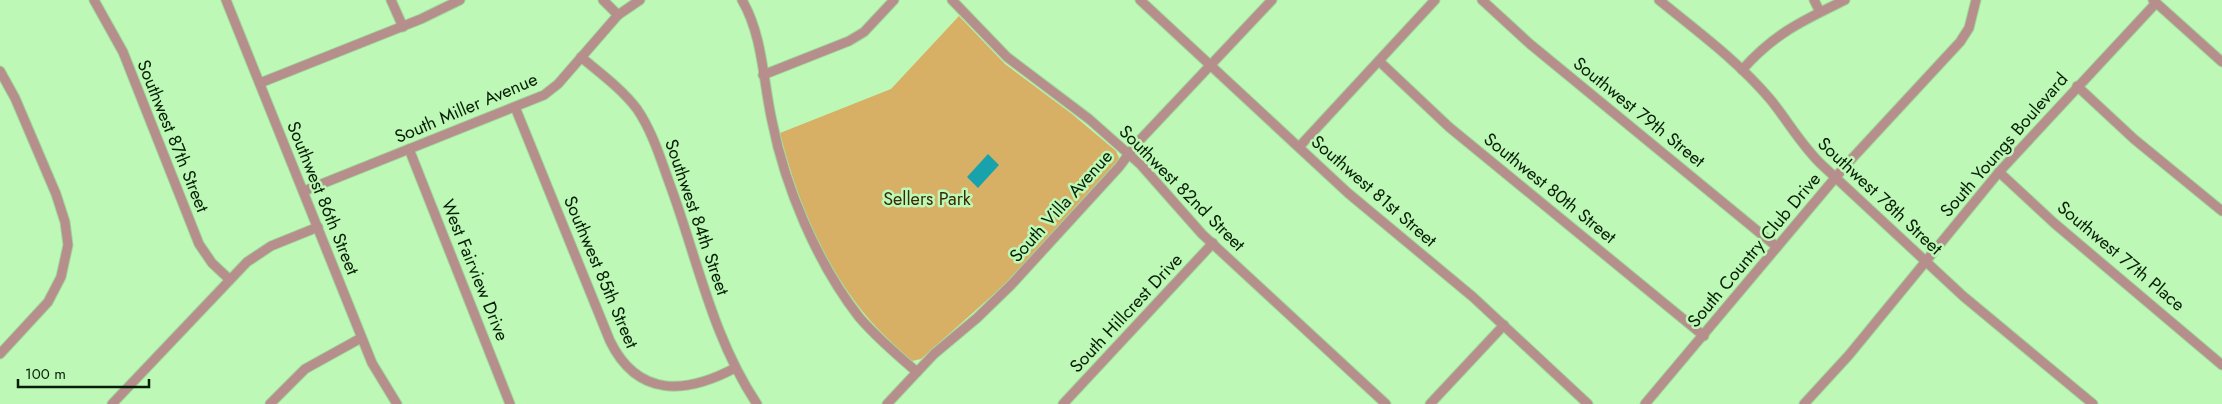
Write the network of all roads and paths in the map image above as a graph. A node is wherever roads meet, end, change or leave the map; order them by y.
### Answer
1 (94, 0) edge
2 (226, 0) edge
3 (391, 0) edge
4 (460, 0) edge
5 (603, 0) edge
6 (640, 0) edge
7 (742, 0) edge
8 (894, 0) edge
9 (952, 0) edge
10 (1140, 0) edge
11 (1272, 0) edge
12 (1435, 0) edge
13 (1482, 0) edge
14 (1659, 0) edge
15 (1814, 0) edge
16 (1845, 0) edge
17 (1976, 0) edge
18 (2154, 1) edge
19 (1820, 12) junction
20 (618, 15) junction
21 (403, 26) junction
22 (581, 57) junction
23 (1379, 61) junction
24 (2222, 62) edge
25 (1210, 65) junction
26 (1742, 70) junction
27 (0, 72) edge
28 (763, 75) junction
29 (260, 84) junction
30 (2077, 86) junction
31 (516, 107) junction
32 (1299, 147) junction
33 (409, 149) junction
34 (1129, 155) junction
35 (1999, 172) junction
36 (1835, 177) junction
37 (304, 191) junction
38 (2222, 211) edge
39 (318, 227) junction
40 (1213, 243) junction
41 (1777, 247) junction
42 (1925, 261) junction
43 (228, 279) junction
44 (1504, 325) junction
45 (1704, 336) junction
46 (362, 338) junction
47 (0, 354) edge
48 (2222, 365) edge
49 (735, 368) junction
50 (917, 372) junction
51 (112, 404) edge
52 (270, 404) edge
53 (397, 404) edge
54 (510, 404) edge
55 (757, 404) edge
56 (887, 404) edge
57 (1063, 404) edge
58 (1386, 404) edge
59 (1430, 404) edge
60 (1588, 404) edge
61 (1645, 404) edge
62 (1804, 404) edge
63 (2092, 404) edge

1 - 43 street, Southwest 87th Street
2 - 29 street, Southwest 86th Street
3 - 21 street
4 - 21 street
5 - 20 street
6 - 20 street, South Miller Avenue
7 - 28 street
8 - 28 street
9 - 34 street, Southwest 82nd Street
10 - 25 street, Southwest 81st Street
11 - 25 street, South Villa Avenue
12 - 23 street
13 - 41 street, Southwest 79th Street
14 - 26 street, Southwest 78th Street
15 - 19 street
16 - 19 street
17 - 36 street, South Country Club Drive
18 - 24 street
18 - 30 street, South Youngs Boulevard
19 - 26 street
20 - 22 street, South Miller Avenue
21 - 29 street
22 - 31 street, South Miller Avenue
22 - 49 street, Southwest 84th Street
23 - 32 street
23 - 45 street, Southwest 80th Street
25 - 32 street, Southwest 81st Street
25 - 34 street, South Villa Avenue
26 - 36 street, Southwest 78th Street
27 - 47 street
28 - 50 street
29 - 37 street, Southwest 86th Street
30 - 35 street, South Youngs Boulevard
30 - 38 street
31 - 33 street, South Miller Avenue
31 - 49 street, Southwest 85th Street
32 - 44 street, Southwest 81st Street
33 - 37 street, South Miller Avenue
33 - 54 street, West Fairview Drive
34 - 40 street, Southwest 82nd Street
34 - 50 street, South Villa Avenue
35 - 42 street, South Youngs Boulevard
35 - 48 street, Southwest 77th Place
36 - 41 street, South Country Club Drive
36 - 42 street, Southwest 78th Street
37 - 39 street, Southwest 86th Street
39 - 43 street
39 - 46 street, Southwest 86th Street
40 - 57 street, South Hillcrest Drive
40 - 58 street, Southwest 82nd Street
41 - 45 street, South Country Club Drive
42 - 62 street, South Youngs Boulevard
42 - 63 street, Southwest 78th Street
43 - 51 street
44 - 59 street
44 - 60 street, Southwest 81st Street
45 - 61 street, South Country Club Drive
46 - 52 street
46 - 53 street, Southwest 86th Street
49 - 55 street, Southwest 84th Street
50 - 56 street, South Villa Avenue

